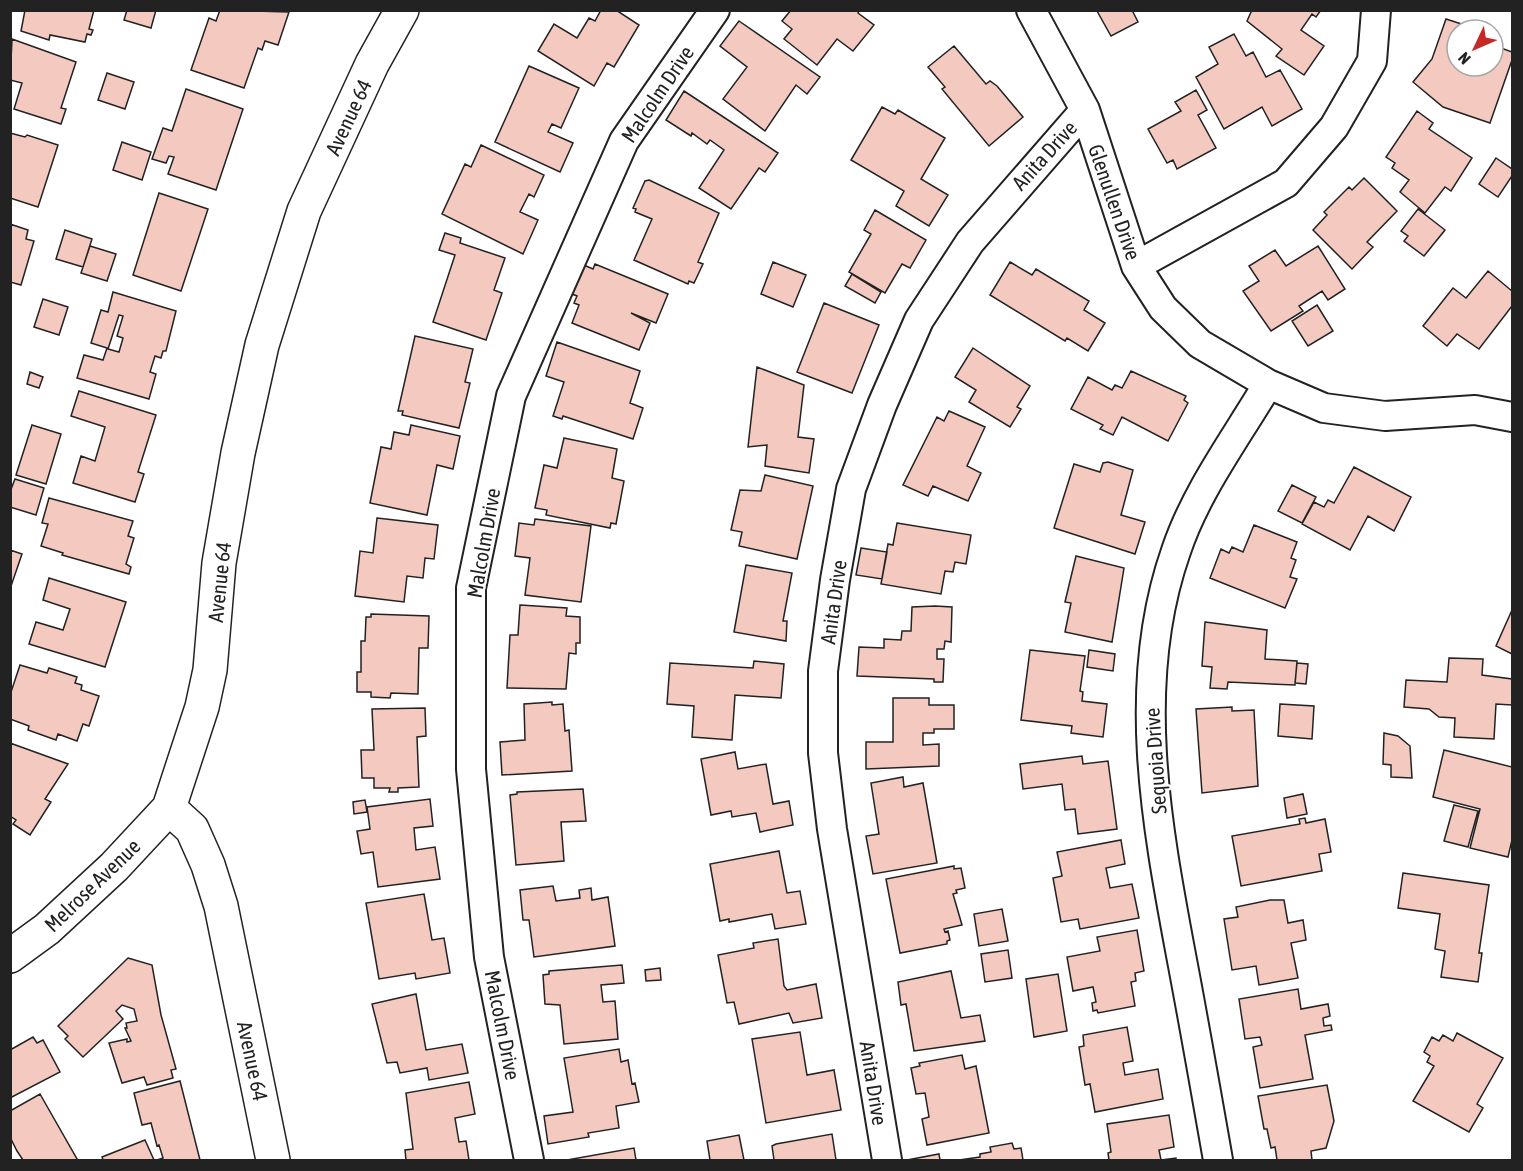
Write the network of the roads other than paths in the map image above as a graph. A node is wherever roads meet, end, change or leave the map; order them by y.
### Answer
1 (402, 10) edge
2 (715, 10) edge
3 (1031, 10) edge
4 (1376, 10) edge
5 (1085, 110) junction
6 (1136, 266) junction
7 (1268, 384) junction
8 (1512, 417) edge
9 (169, 808) junction
10 (10, 956) edge
11 (273, 1161) edge
12 (529, 1161) edge
13 (887, 1161) edge
14 (1218, 1161) edge

1 - 9 street, Avenue 64
2 - 12 street, Malcolm Drive
3 - 5 street, Glenullen Drive
4 - 6 street
5 - 6 street, Glenullen Drive
5 - 13 street, Anita Drive
6 - 7 street, Glenullen Drive
7 - 8 street, Glenullen Drive
7 - 14 street, Sequoia Drive
9 - 10 street, Melrose Avenue
9 - 11 street, Avenue 64

